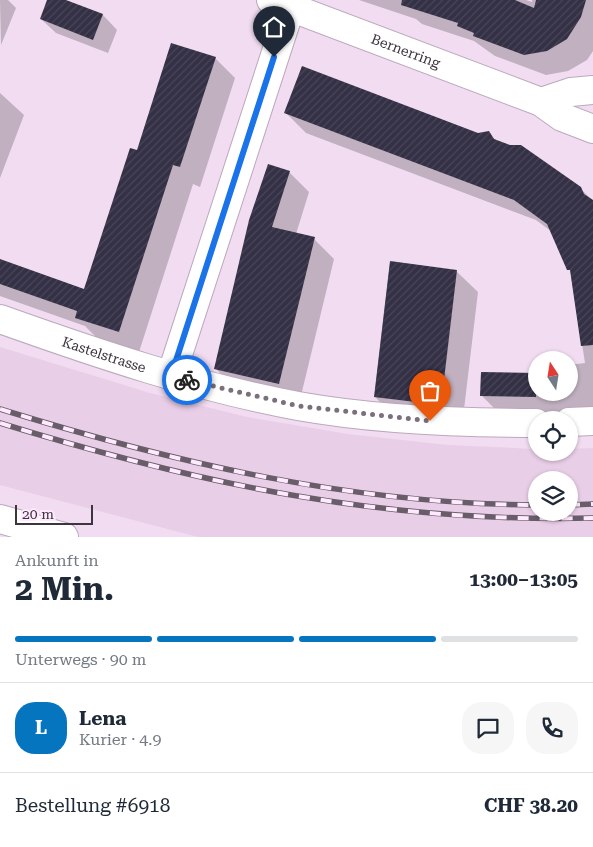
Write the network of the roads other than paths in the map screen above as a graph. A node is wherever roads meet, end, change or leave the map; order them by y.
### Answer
1 (285, 3) edge
2 (593, 90) edge
3 (541, 102) junction
4 (593, 129) edge
5 (0, 319) edge
6 (171, 376) junction
7 (593, 420) edge
8 (578, 421) edge
9 (528, 423) edge
10 (0, 519) edge
11 (64, 537) edge

1 - 3 street, Bernerring
1 - 6 street
2 - 3 street
3 - 4 street, Bernerring
5 - 6 street, Kastelstrasse
6 - 9 street, Kastelstrasse
7 - 8 street
10 - 11 street

